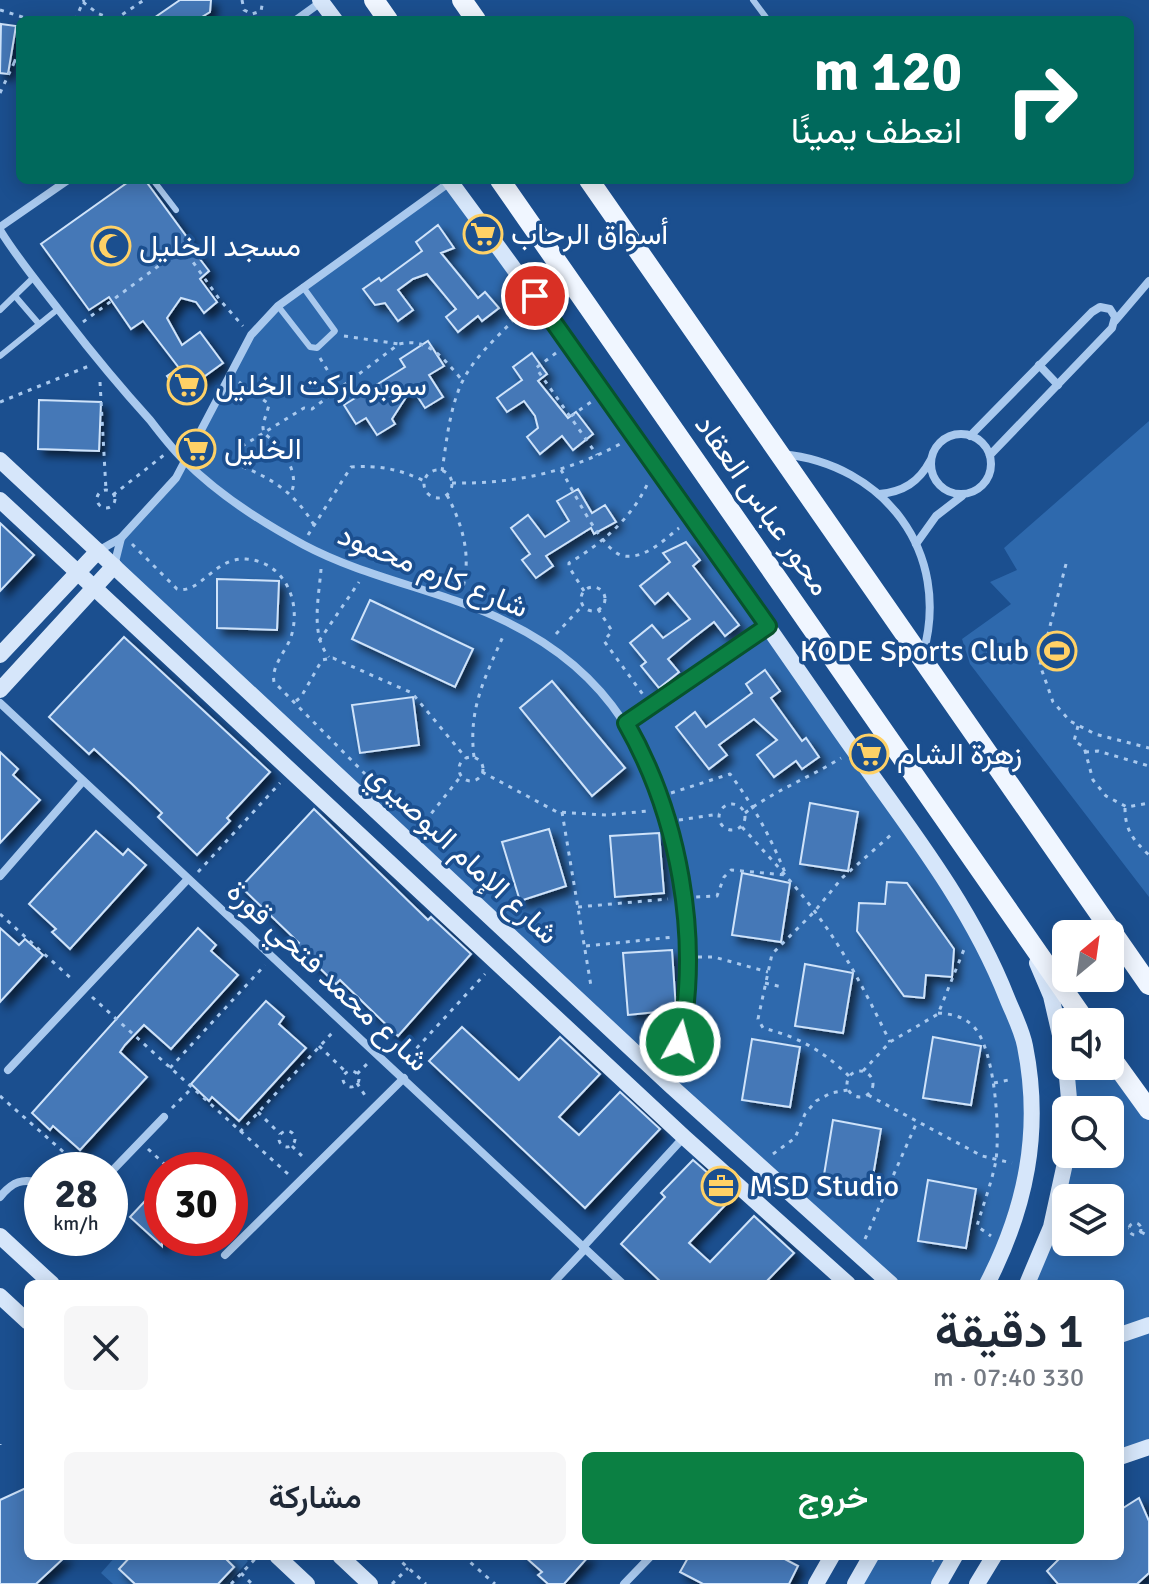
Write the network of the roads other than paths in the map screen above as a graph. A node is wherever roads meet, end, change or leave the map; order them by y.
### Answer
1 (321, 1) edge
2 (301, 16) edge
3 (62, 184) edge
4 (156, 184) edge
5 (446, 184) edge
6 (452, 184) edge
7 (503, 184) edge
8 (593, 184) edge
9 (176, 210) dead end
10 (0, 229) edge
11 (8, 244) junction
12 (0, 252) edge
13 (34, 277) junction
14 (1149, 281) edge
15 (303, 287) junction
16 (15, 296) junction
17 (278, 306) junction
18 (58, 309) junction
19 (0, 310) edge
20 (1115, 322) junction
21 (39, 324) junction
22 (0, 356) edge
23 (1039, 365) junction
24 (1058, 385) junction
25 (970, 436) junction
26 (781, 454) junction
27 (990, 455) junction
28 (0, 460) edge
29 (931, 460) junction
30 (186, 462) junction
31 (879, 494) junction
32 (963, 495) junction
33 (0, 500) edge
34 (123, 537) junction
35 (916, 544) junction
36 (98, 551) junction
37 (114, 566) junction
38 (77, 572) junction
39 (94, 588) junction
40 (768, 626) junction
41 (0, 655) edge
42 (922, 658) junction
43 (0, 690) edge
44 (0, 703) edge
45 (626, 723) junction
46 (83, 781) junction
47 (0, 876) edge
48 (188, 881) junction
49 (1029, 943) junction
50 (1149, 985) edge
51 (1054, 1008) edge
52 (1076, 1008) edge
53 (8, 1070) dead end
54 (1124, 1075) edge
55 (404, 1078) junction
56 (671, 1086) junction
57 (1149, 1110) edge
58 (164, 1117) road end
59 (684, 1137) junction
60 (128, 1154) edge
61 (1064, 1168) edge
62 (24, 1181) edge
63 (0, 1197) edge
64 (248, 1233) edge
65 (0, 1236) edge
66 (584, 1248) junction
67 (48, 1280) edge
68 (556, 1280) edge
69 (619, 1280) edge
70 (844, 1280) edge
71 (886, 1280) edge
72 (989, 1280) edge
73 (1029, 1280) edge
74 (0, 1296) edge
75 (24, 1318) edge
76 (1149, 1325) edge
77 (1124, 1334) edge
78 (1149, 1447) edge
79 (1124, 1456) edge
80 (281, 1560) edge
81 (344, 1560) edge
82 (647, 1560) edge
83 (830, 1560) edge
84 (869, 1560) edge
85 (953, 1560) edge
86 (992, 1560) edge
87 (307, 1584) edge
88 (370, 1584) edge
89 (624, 1584) edge
90 (816, 1584) edge
91 (855, 1584) edge
92 (939, 1584) edge
93 (977, 1584) edge

1 - 2 street
3 - 10 street
4 - 9 lane
5 - 15 street
6 - 40 street
7 - 49 main road, محور عباس العقاد
8 - 26 main road, محور عباس العقاد
10 - 11 street, شارع كارم محمود
11 - 12 street
11 - 13 street, شارع كارم محمود
13 - 16 lane
13 - 18 street, شارع كارم محمود
14 - 20 street
15 - 17 street
15 - 17 lane
16 - 19 lane
16 - 21 lane
17 - 30 street
18 - 21 lane
18 - 30 street, شارع كارم محمود
20 - 23 street
20 - 24 street
21 - 22 lane
23 - 24 street
23 - 25 street
24 - 27 street
25 - 27 street
25 - 29 street
26 - 31 street
26 - 42 main road, محور عباس العقاد
27 - 32 street
28 - 36 street, شارع الإمام البوصيري
29 - 31 street
29 - 32 street
30 - 34 street
30 - 45 street, شارع كارم محمود
31 - 35 street
32 - 35 street
33 - 38 street, شارع الإمام البوصيري
34 - 36 street
34 - 37 street
35 - 42 street
36 - 37 street, شارع الإمام البوصيري
36 - 38 street
37 - 39 street
37 - 56 street, شارع الإمام البوصيري
38 - 39 street, شارع الإمام البوصيري
38 - 41 street
39 - 43 street
39 - 59 street, شارع الإمام البوصيري
40 - 45 street
40 - 72 street
42 - 50 main road, محور عباس العقاد
44 - 46 street, شارع محمد فتحي قورة
45 - 56 street, شارع كارم محمود
46 - 47 street
46 - 48 street, شارع محمد فتحي قورة
48 - 53 street
48 - 55 street, شارع محمد فتحي قورة
49 - 51 street
49 - 52 main road, محور عباس العقاد
54 - 57 main road
55 - 64 street
55 - 66 street, شارع محمد فتحي قورة
56 - 71 street, شارع الإمام البوصيري
58 - 60 street
59 - 66 street
59 - 70 street, شارع الإمام البوصيري
61 - 73 street
62 - 63 street
65 - 67 street
66 - 68 street
66 - 69 street, شارع محمد فتحي قورة
74 - 75 street
76 - 77 street
78 - 79 street
80 - 87 street
81 - 88 street
82 - 89 street
83 - 90 street
84 - 91 street
85 - 92 street
86 - 93 street

